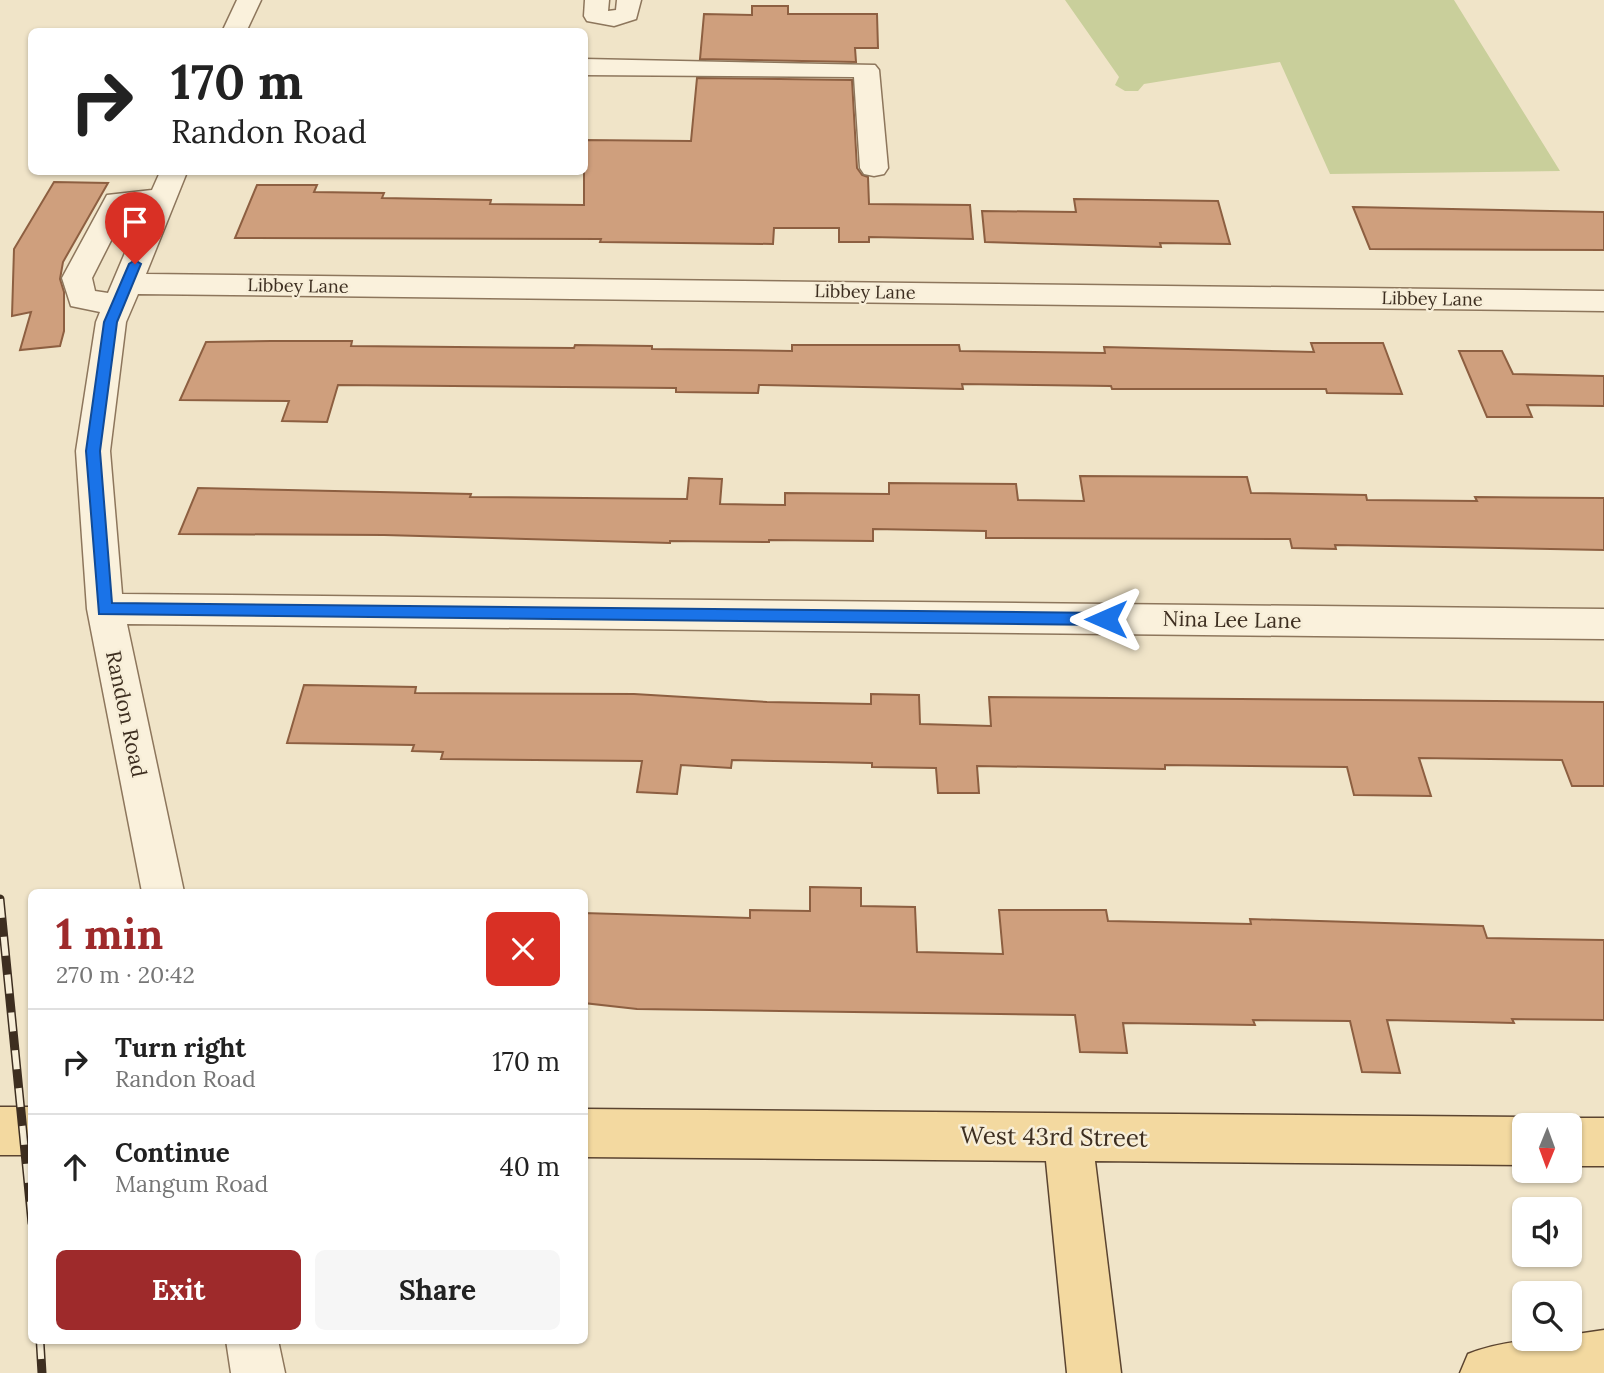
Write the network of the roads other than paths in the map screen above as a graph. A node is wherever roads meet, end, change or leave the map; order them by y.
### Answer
1 (249, 0) edge
2 (597, 0) edge
3 (629, 0) edge
4 (236, 28) edge
5 (588, 66) edge
6 (874, 168) dead end
7 (168, 185) edge
8 (94, 244) junction
9 (143, 244) junction
10 (122, 294) junction
11 (1604, 301) edge
12 (105, 609) junction
13 (1604, 624) edge
14 (162, 889) edge
15 (0, 1131) edge
16 (28, 1131) edge
17 (588, 1133) edge
18 (1068, 1137) junction
19 (1512, 1141) edge
20 (1582, 1142) edge
21 (1604, 1142) edge
22 (253, 1344) edge
23 (1604, 1356) edge
24 (258, 1373) edge
25 (1094, 1373) edge
26 (1487, 1373) edge

1 - 4 street
2 - 3 street
5 - 6 street
7 - 8 street
7 - 9 street, Randon Road
8 - 9 street
8 - 10 street, Libbey Lane
9 - 10 street, Randon Road
10 - 11 street, Libbey Lane
10 - 12 street, Randon Road
12 - 13 street, Nina Lee Lane
12 - 14 street, Randon Road
15 - 16 main road
17 - 18 main road, West 43rd Street
18 - 19 main road, West 43rd Street
18 - 25 main road
20 - 21 main road
22 - 24 street
23 - 26 main road

